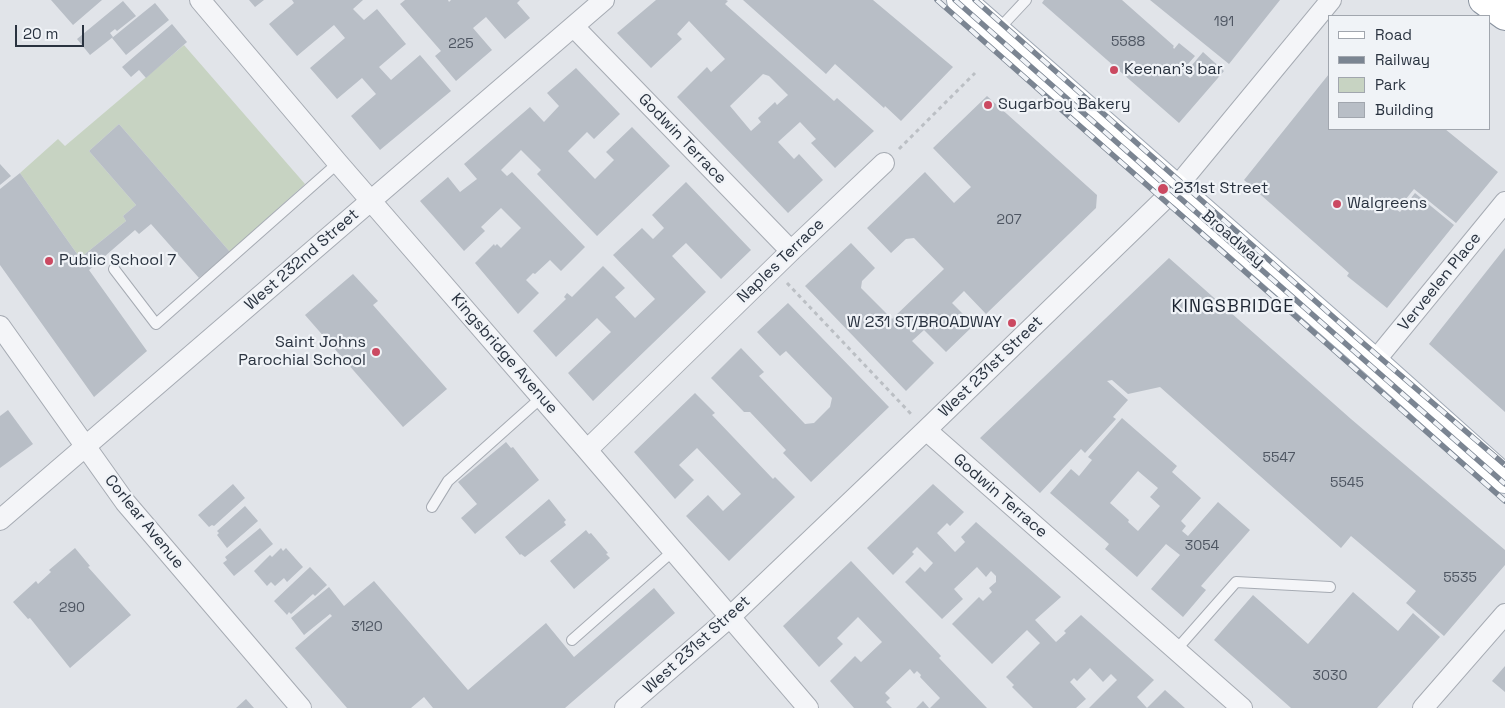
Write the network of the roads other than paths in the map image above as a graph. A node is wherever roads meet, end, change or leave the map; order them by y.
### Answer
1 (200, 0) edge
2 (604, 0) edge
3 (1026, 0) edge
4 (1331, 0) edge
5 (964, 1) edge
6 (574, 27) junction
7 (997, 31) junction
8 (338, 163) junction
9 (884, 163) road end
10 (1175, 188) junction
11 (372, 200) junction
12 (1505, 202) edge
13 (791, 251) junction
14 (114, 269) dead end
15 (0, 326) edge
16 (1374, 362) junction
17 (542, 397) junction
18 (926, 430) junction
19 (86, 446) junction
20 (587, 450) junction
21 (1505, 479) edge
22 (432, 507) dead end
23 (0, 520) edge
24 (673, 551) junction
25 (1330, 587) dead end
26 (1505, 614) edge
27 (730, 618) junction
28 (572, 640) dead end
29 (1176, 650) junction
30 (301, 708) edge
31 (625, 708) edge
32 (808, 708) edge
33 (1242, 708) edge
34 (1422, 708) edge

1 - 8 street, Kingsbridge Avenue
2 - 6 street, West 232nd Street
3 - 7 lane
4 - 10 street, West 231st Street
5 - 7 main road, Broadway
6 - 11 street, West 232nd Street
6 - 13 street, Godwin Terrace
7 - 10 main road, Broadway
8 - 11 street, Kingsbridge Avenue
8 - 14 lane
9 - 13 street, Naples Terrace
10 - 16 main road, Broadway
10 - 18 street, West 231st Street
11 - 17 street, Kingsbridge Avenue
11 - 19 street, West 232nd Street
12 - 16 street, Verveelen Place
13 - 20 street, Naples Terrace
15 - 19 street, Corlear Avenue
16 - 21 main road, Broadway
17 - 20 street, Kingsbridge Avenue
17 - 22 lane
18 - 27 street, West 231st Street
18 - 29 street, Godwin Terrace
19 - 23 street, West 232nd Street
19 - 30 street, Corlear Avenue
20 - 24 street, Kingsbridge Avenue
24 - 27 street, Kingsbridge Avenue
24 - 28 lane
25 - 29 lane
26 - 34 street
27 - 31 street, West 231st Street
27 - 32 street, Kingsbridge Avenue
29 - 33 street, Godwin Terrace

